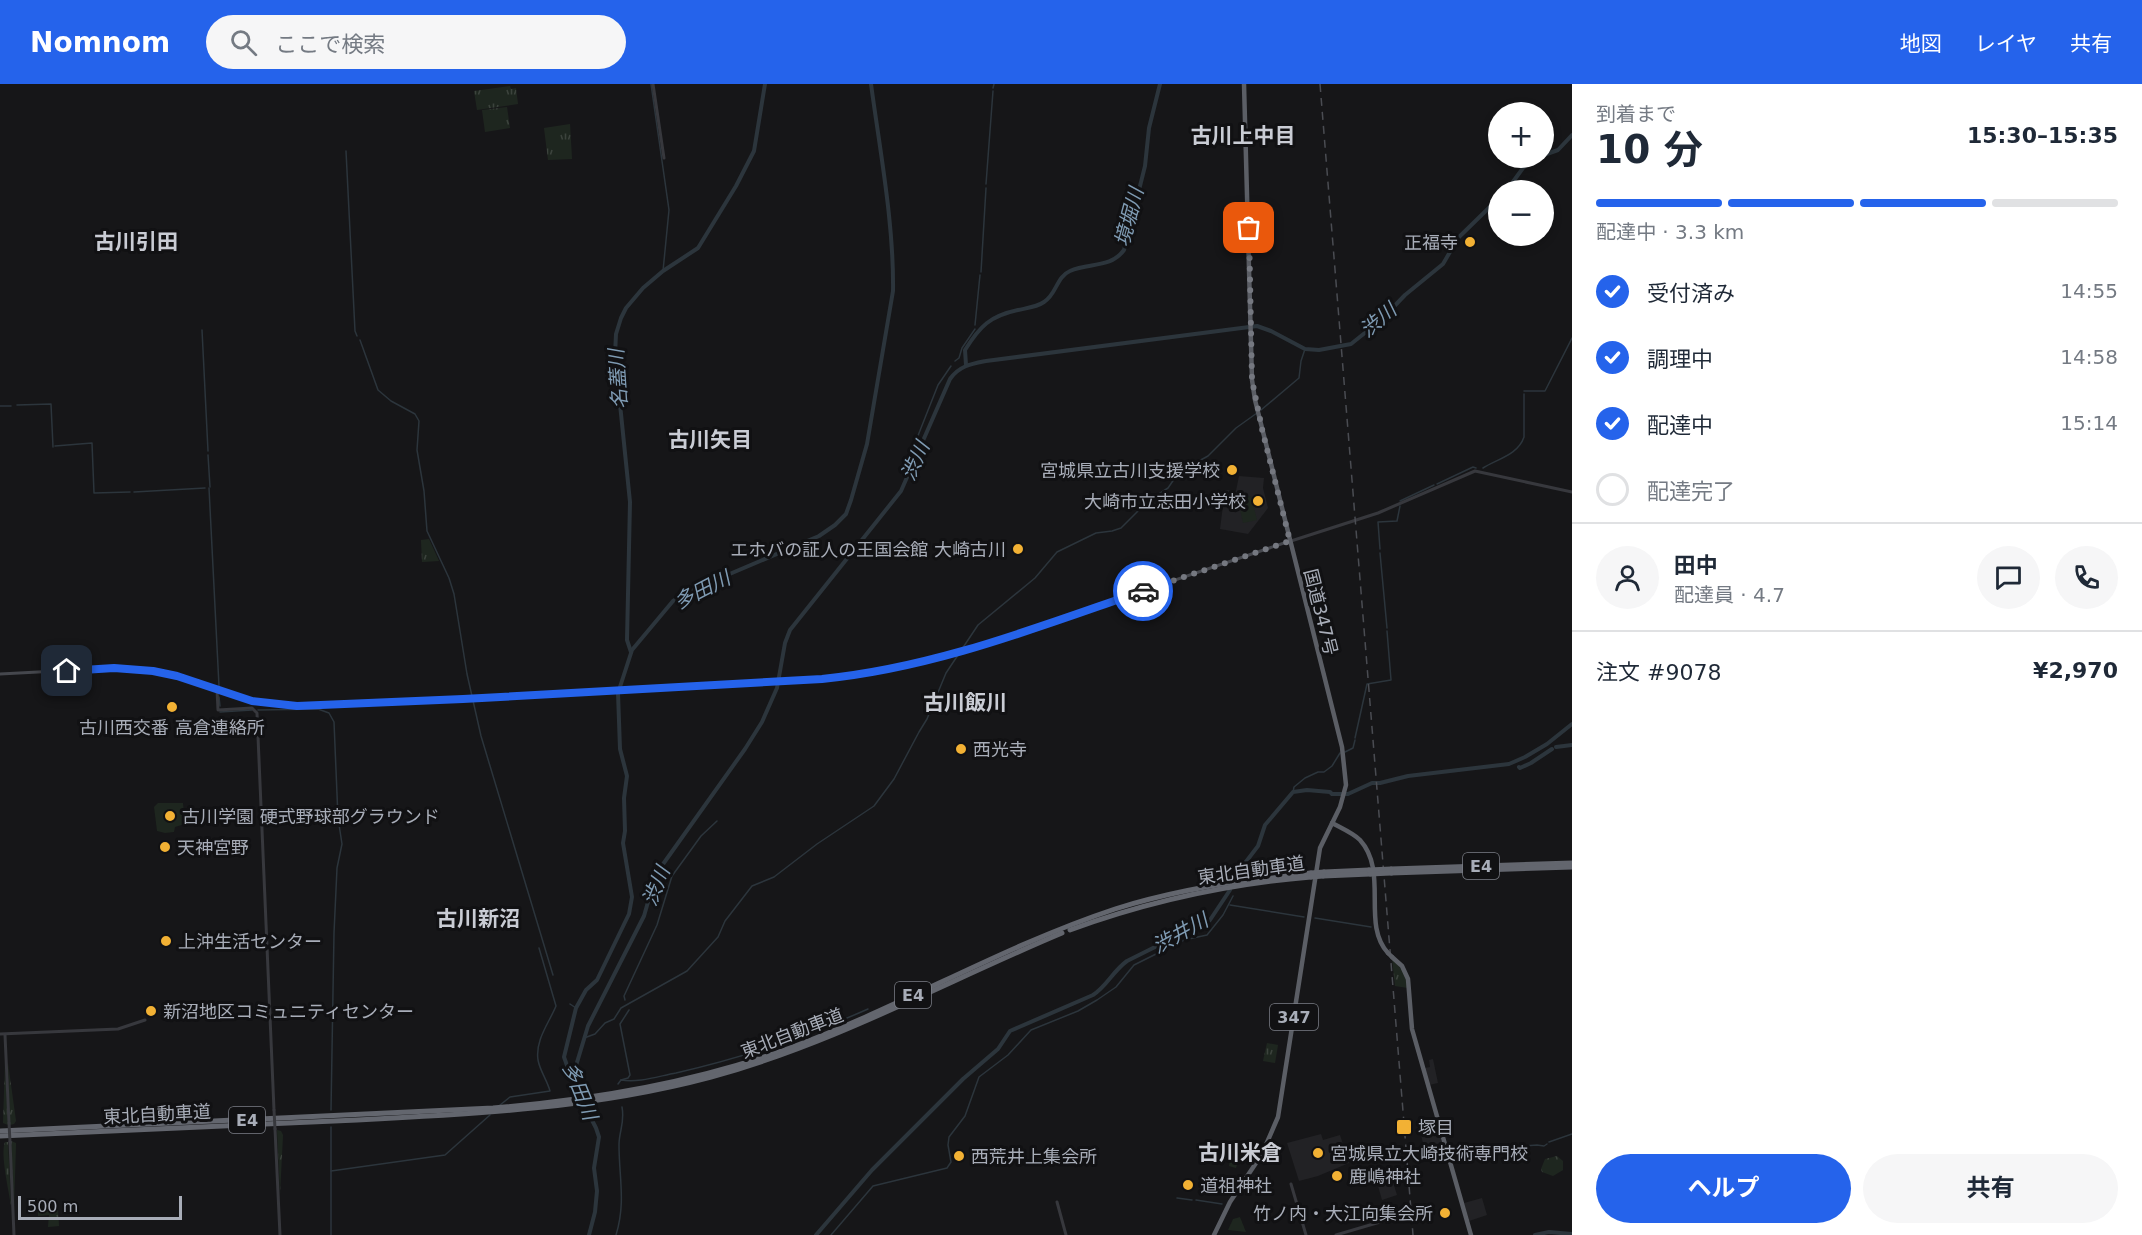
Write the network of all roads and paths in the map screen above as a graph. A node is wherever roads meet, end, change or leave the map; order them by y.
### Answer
1 (653, 84) edge
2 (1244, 84) edge
3 (664, 158) dead end
4 (1572, 492) edge
5 (1290, 541) junction
6 (0, 674) edge
7 (217, 690) junction
8 (1332, 823) junction
9 (1572, 865) edge
10 (145, 1020) dead end
11 (0, 1034) edge
12 (5, 1034) junction
13 (570, 1103) junction
14 (490, 1111) junction
15 (0, 1131) edge
16 (0, 1136) edge
17 (1291, 1184) dead end
18 (1057, 1202) dead end
19 (1404, 1215) dead end
20 (14, 1235) edge
21 (280, 1235) edge
22 (1066, 1235) edge
23 (1213, 1235) edge
24 (1305, 1235) edge
25 (1336, 1235) edge
26 (1471, 1235) edge

1 - 3 street
2 - 5 highway, 国道347号 / 347
4 - 5 street
5 - 7 main road
5 - 8 highway, 国道347号 / 347
6 - 7 main road
7 - 21 street, bridge
8 - 23 highway, 国道347号 / 347
8 - 26 highway
9 - 13 highway, 東北自動車道 / E4, bridge
10 - 12 street
11 - 12 street
12 - 20 street, bridge
13 - 14 highway, 東北自動車道 / E4
13 - 14 highway, 東北自動車道 / E4
14 - 15 highway, 東北自動車道 / E4
14 - 16 highway, 東北自動車道 / E4
17 - 24 street
18 - 22 street
19 - 25 street

